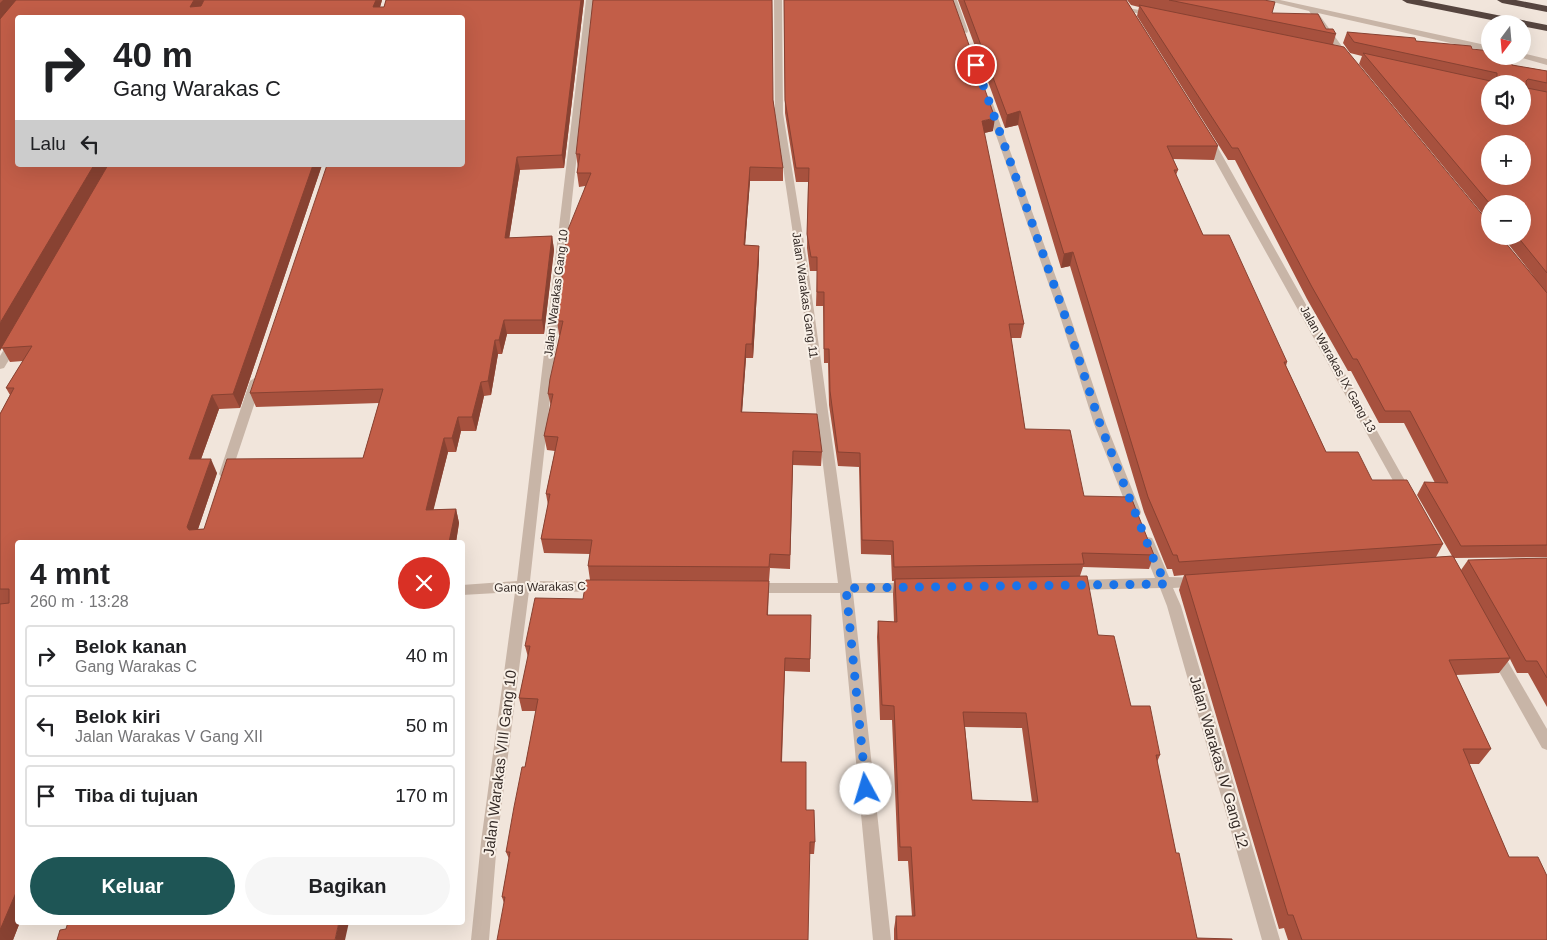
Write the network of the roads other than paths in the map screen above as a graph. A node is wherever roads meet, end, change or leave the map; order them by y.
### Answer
1 (590, 0) edge
2 (778, 0) edge
3 (953, 0) edge
4 (1269, 0) edge
5 (1407, 0) edge
6 (1502, 0) edge
7 (1124, 4) edge
8 (1311, 9) junction
9 (1547, 9) edge
10 (1164, 17) edge
11 (1136, 26) edge
12 (1547, 28) edge
13 (969, 45) edge
14 (1481, 46) edge
15 (1326, 50) edge
16 (1531, 58) edge
17 (1547, 62) edge
18 (984, 89) edge
19 (1200, 127) edge
20 (19, 332) edge
21 (0, 366) edge
22 (259, 373) edge
23 (221, 486) edge
24 (1413, 505) edge
25 (1214, 581) edge
26 (1166, 584) junction
27 (523, 586) junction
28 (1059, 586) edge
29 (611, 587) edge
30 (923, 587) edge
31 (738, 588) edge
32 (846, 588) junction
33 (465, 590) edge
34 (1490, 642) edge
35 (1547, 743) edge
36 (480, 940) edge
37 (882, 940) edge
38 (1270, 940) edge

1 - 27 street, Jalan Warakas Gang 10
2 - 32 street, Jalan Warakas Gang 11
3 - 13 street
4 - 8 street
5 - 12 highway
6 - 9 highway
7 - 10 street
7 - 11 street
8 - 14 street
8 - 15 street
16 - 17 street
18 - 26 street, Jalan Warakas IV Gang 12
19 - 24 street, Jalan Warakas IX Gang 13
20 - 21 street
22 - 23 street
25 - 26 street
26 - 28 street
26 - 38 street, Jalan Warakas IV Gang 12
27 - 29 street, Gang Warakas C
27 - 33 street, Gang Warakas C
27 - 36 street, Jalan Warakas VIII Gang 10
30 - 32 street
31 - 32 street
32 - 37 street, Jalan Warakas Gang 11
34 - 35 street

